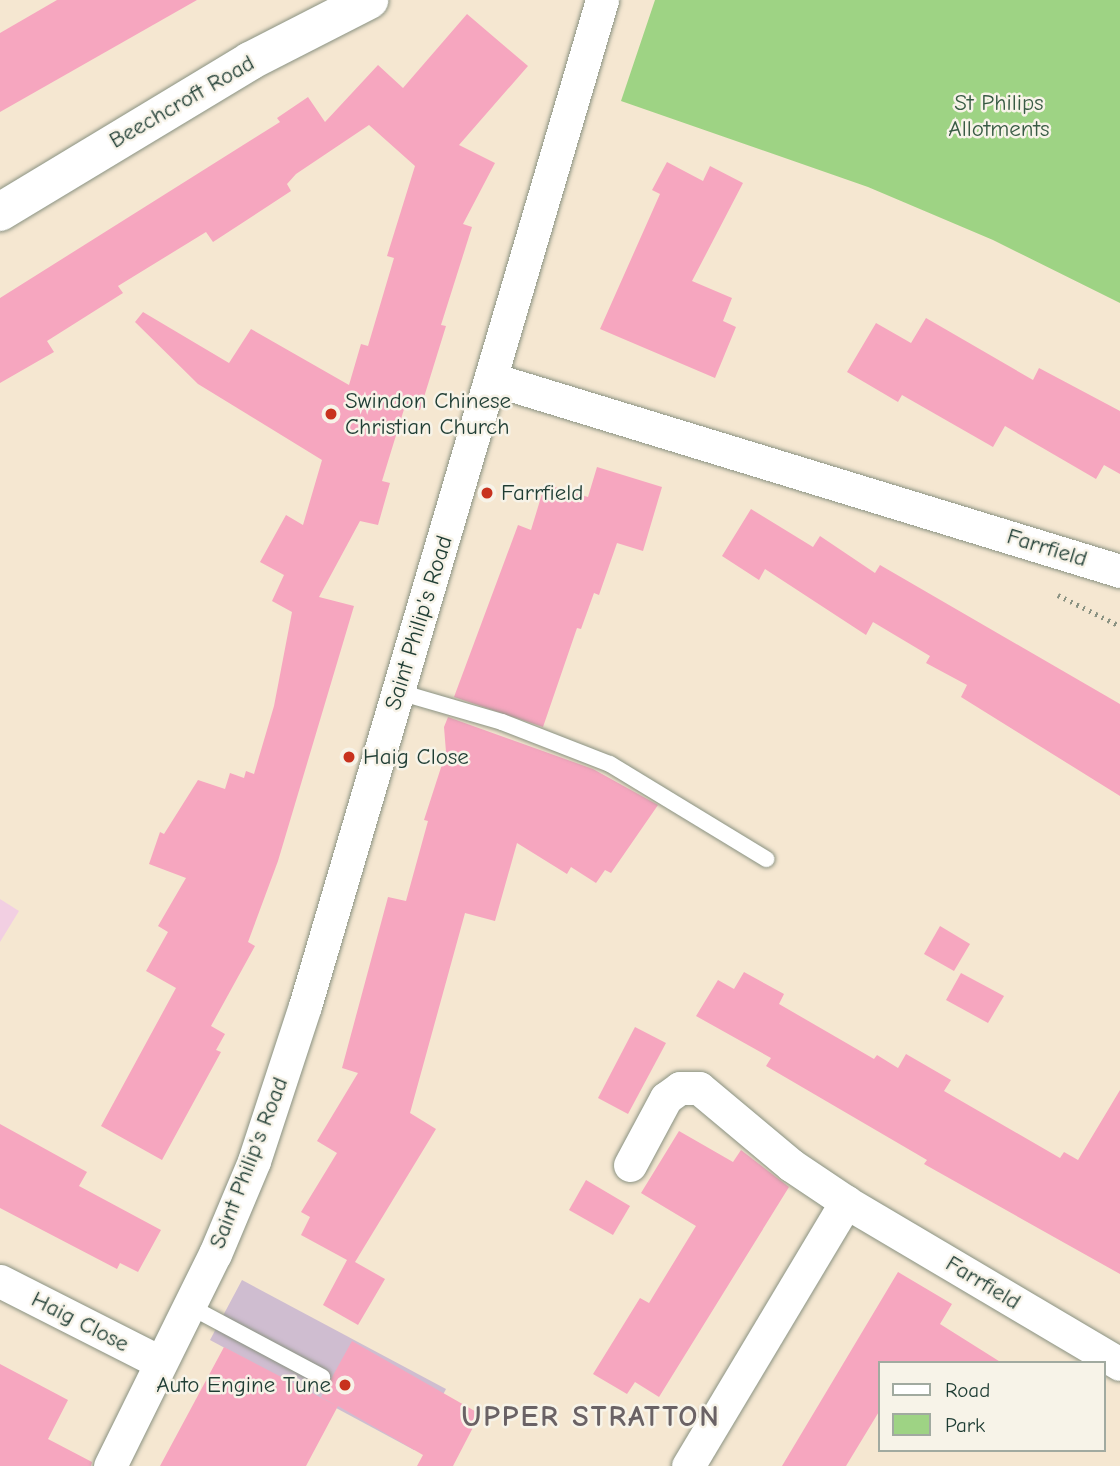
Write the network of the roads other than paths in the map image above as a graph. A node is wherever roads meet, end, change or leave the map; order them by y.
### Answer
1 (602, 0) edge
2 (347, 5) edge
3 (0, 212) edge
4 (492, 379) junction
5 (1120, 571) edge
6 (399, 692) junction
7 (766, 859) dead end
8 (630, 1165) dead end
9 (846, 1202) junction
10 (0, 1281) edge
11 (188, 1306) junction
12 (160, 1362) junction
13 (1120, 1364) edge
14 (322, 1377) dead end
15 (110, 1466) edge
16 (688, 1466) edge

1 - 4 street, Saint Philip's Road
2 - 3 main road, Beechcroft Road
4 - 5 street, Farrfield
4 - 6 street, Saint Philip's Road
6 - 7 lane
6 - 11 street, Saint Philip's Road
8 - 9 street, Farrfield
9 - 13 street, Farrfield
9 - 16 street
10 - 12 street, Haig Close
11 - 12 street, Saint Philip's Road
11 - 14 lane
12 - 15 street, Saint Philip's Road

